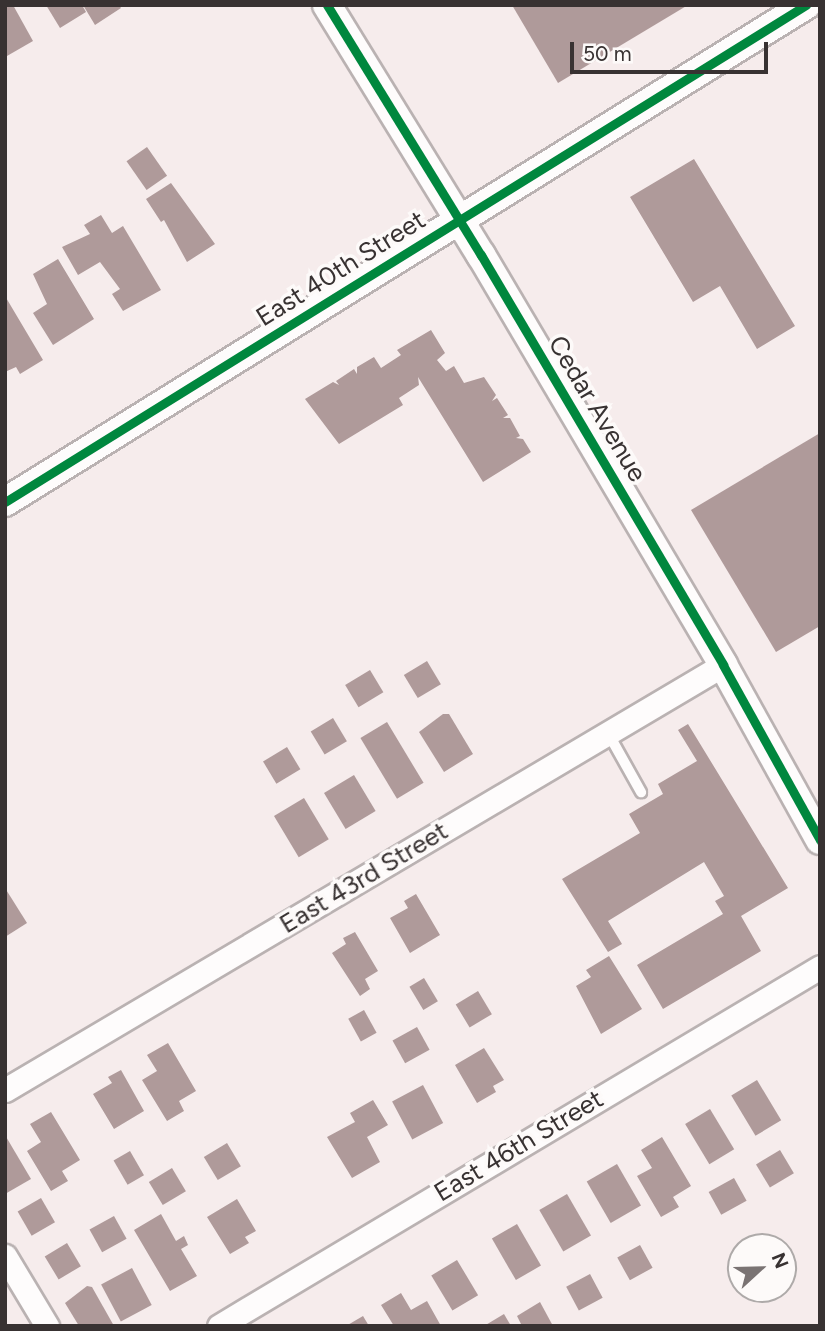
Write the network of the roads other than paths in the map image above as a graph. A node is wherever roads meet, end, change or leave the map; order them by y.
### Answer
1 (806, 5) edge
2 (332, 7) edge
3 (460, 219) junction
4 (5, 502) edge
5 (723, 665) junction
6 (608, 733) junction
7 (641, 792) dead end
8 (816, 825) edge
9 (820, 967) edge
10 (5, 1090) edge
11 (5, 1256) edge
12 (47, 1326) edge
13 (219, 1326) edge

1 - 3 street, East 40th Street
2 - 3 street, Cedar Avenue
3 - 4 street, East 40th Street
3 - 5 street, Cedar Avenue
5 - 6 street, East 43rd Street
5 - 8 street, Cedar Avenue
6 - 7 lane
6 - 10 street, East 43rd Street
9 - 13 street, East 46th Street
11 - 12 street

